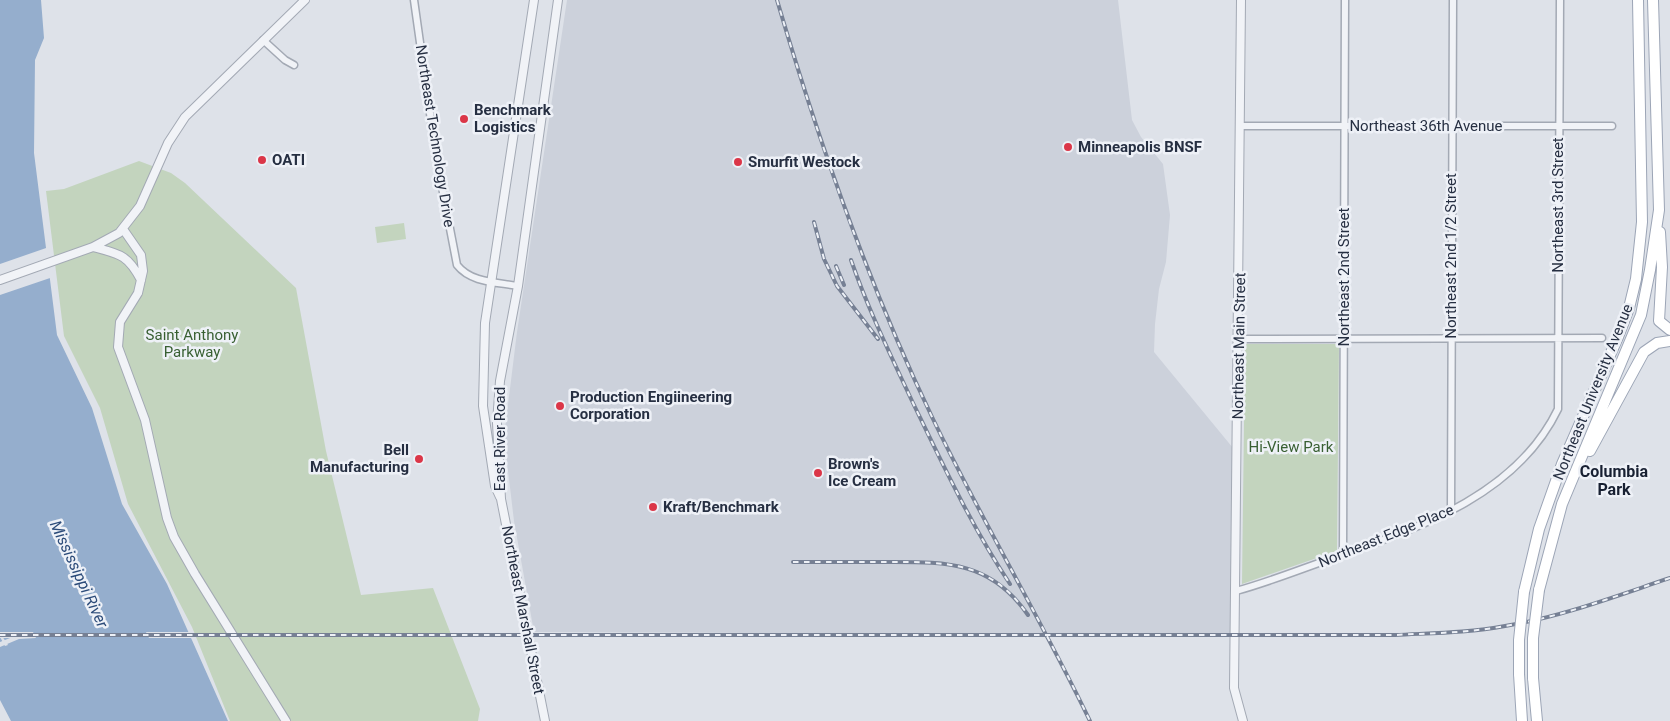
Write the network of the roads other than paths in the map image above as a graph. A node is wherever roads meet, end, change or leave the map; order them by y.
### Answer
1 (305, 0) edge
2 (414, 0) edge
3 (534, 0) edge
4 (558, 0) edge
5 (1241, 0) edge
6 (1345, 0) edge
7 (1453, 0) edge
8 (1560, 0) edge
9 (1638, 0) edge
10 (1652, 0) edge
11 (264, 40) junction
12 (294, 65) dead end
13 (1241, 126) junction
14 (1345, 126) junction
15 (1452, 126) junction
16 (1559, 126) junction
17 (1612, 126) dead end
18 (1659, 210) junction
19 (123, 229) junction
20 (93, 247) junction
21 (0, 280) edge
22 (141, 280) junction
23 (491, 281) junction
24 (518, 286) junction
25 (1670, 330) edge
26 (1557, 338) junction
27 (1602, 338) dead end
28 (1239, 339) junction
29 (1344, 339) junction
30 (1451, 339) junction
31 (1670, 341) edge
32 (1558, 409) joint
33 (1574, 475) junction
34 (501, 499) junction
35 (1451, 511) junction
36 (1343, 554) junction
37 (1236, 591) junction
38 (286, 721) edge
39 (545, 721) edge
40 (1244, 721) edge
41 (1522, 721) edge
42 (1537, 721) edge

1 - 11 street
2 - 23 street, Northeast Technology Drive
3 - 23 street, East River Road
4 - 24 street, East River Road
5 - 13 street, Northeast Main Street
6 - 14 street, Northeast 2nd Street
7 - 15 street, Northeast 2nd 1/2 Street
8 - 16 street, Northeast 3rd Street
9 - 41 main road, Northeast University Avenue, bridge
10 - 18 main road, Northeast University Avenue
11 - 12 street
11 - 19 street
13 - 14 street, Northeast 36th Avenue
13 - 28 street, Northeast Main Street
14 - 15 street, Northeast 36th Avenue
14 - 29 street, Northeast 2nd Street
15 - 16 street, Northeast 36th Avenue
15 - 30 street, Northeast 2nd 1/2 Street
16 - 17 street, Northeast 36th Avenue
16 - 26 street, Northeast 3rd Street
18 - 25 main road
18 - 33 main road, Northeast University Avenue
19 - 20 street
19 - 22 street
20 - 21 street
20 - 22 street
22 - 38 street
23 - 24 street
23 - 34 street, East River Road
24 - 34 street, East River Road
26 - 27 street
26 - 30 street
26 - 32 street, Northeast 3rd Street
28 - 29 street
28 - 37 street, Northeast Main Street
29 - 30 street
29 - 36 street, Northeast 2nd Street
30 - 35 street, Northeast 2nd 1/2 Street
31 - 33 main road
32 - 35 street, Northeast Edge Place
33 - 42 main road, Northeast University Avenue, bridge
34 - 39 street, Northeast Marshall Street
35 - 36 street, Northeast Edge Place
36 - 37 street, Northeast Edge Place
37 - 40 street, Northeast Main Street

